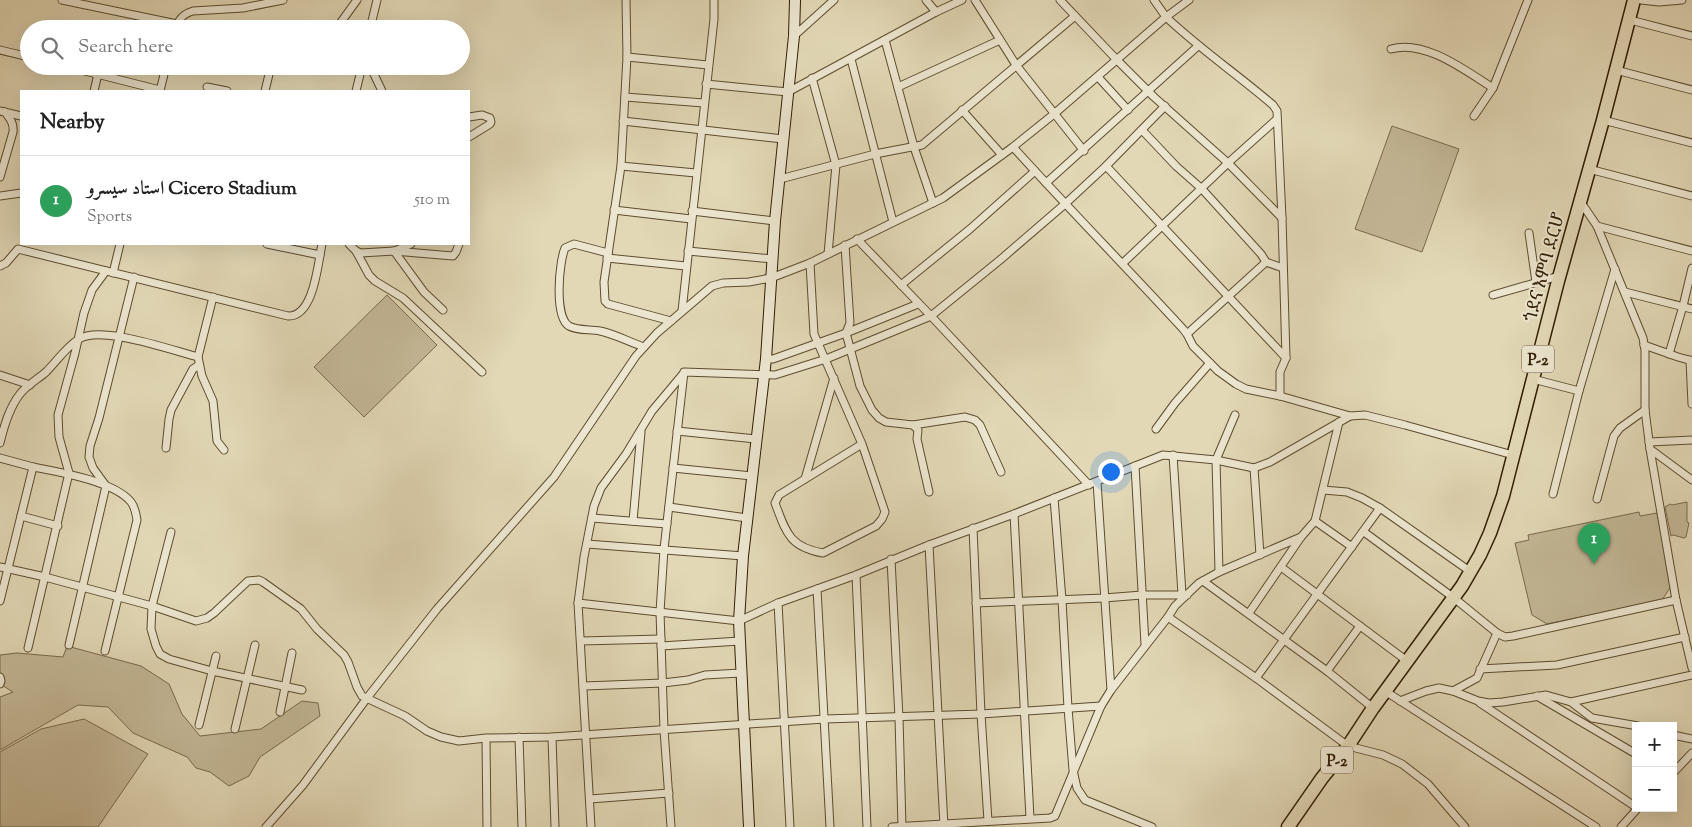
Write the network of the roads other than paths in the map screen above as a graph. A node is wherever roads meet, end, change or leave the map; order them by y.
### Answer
1 (62, 0) edge
2 (283, 0) edge
3 (357, 0) edge
4 (377, 0) edge
5 (626, 0) edge
6 (714, 0) edge
7 (795, 0) edge
8 (834, 0) edge
9 (926, 0) edge
10 (962, 0) edge
11 (975, 0) edge
12 (1060, 0) edge
13 (1154, 0) edge
14 (1189, 0) edge
15 (1528, 0) edge
16 (1634, 0) edge
17 (1641, 0) edge
18 (1682, 0) edge
19 (936, 12) junction
20 (1075, 16) junction
21 (1166, 17) junction
22 (150, 20) edge
23 (181, 20) edge
24 (343, 20) edge
25 (372, 20) edge
26 (1630, 20) junction
27 (794, 36) junction
28 (1692, 36) edge
29 (885, 40) junction
30 (1000, 40) junction
31 (1198, 46) junction
32 (1391, 49) dead end
33 (0, 50) edge
34 (20, 55) edge
35 (627, 57) junction
36 (851, 59) junction
37 (1116, 60) junction
38 (708, 65) junction
39 (1016, 65) junction
40 (1616, 70) junction
41 (98, 75) edge
42 (102, 75) edge
43 (164, 75) edge
44 (269, 75) edge
45 (360, 75) edge
46 (375, 75) edge
47 (1098, 77) junction
48 (812, 78) junction
49 (706, 84) junction
50 (207, 87) dead end
51 (898, 87) junction
52 (1493, 88) junction
53 (94, 90) edge
54 (156, 90) edge
55 (160, 90) edge
56 (222, 90) edge
57 (266, 90) edge
58 (356, 90) edge
59 (382, 90) edge
60 (1692, 90) edge
61 (1148, 91) junction
62 (788, 92) junction
63 (625, 97) junction
64 (704, 103) junction
65 (1165, 106) junction
66 (962, 110) junction
67 (1128, 110) junction
68 (2, 111) edge
69 (1054, 114) junction
70 (20, 116) edge
71 (1474, 116) dead end
72 (470, 117) edge
73 (1277, 119) junction
74 (1603, 120) junction
75 (623, 121) junction
76 (701, 130) junction
77 (1142, 130) junction
78 (470, 136) edge
79 (783, 139) junction
80 (1692, 143) edge
81 (914, 146) junction
82 (1014, 147) junction
83 (1084, 151) junction
84 (875, 154) junction
85 (1002, 155) junction
86 (1228, 163) junction
87 (836, 165) junction
88 (621, 166) junction
89 (1106, 166) junction
90 (1589, 169) junction
91 (1035, 170) junction
92 (696, 173) junction
93 (0, 177) edge
94 (780, 179) junction
95 (1046, 183) junction
96 (1202, 188) junction
97 (20, 193) edge
98 (0, 196) edge
99 (1692, 196) edge
100 (1580, 200) junction
101 (933, 203) junction
102 (1065, 204) junction
103 (614, 210) junction
104 (692, 215) junction
105 (1282, 218) junction
106 (775, 221) junction
107 (893, 222) junction
108 (1163, 226) junction
109 (1597, 226) junction
110 (1529, 233) dead end
111 (857, 240) junction
112 (20, 243) edge
113 (120, 245) edge
114 (272, 245) edge
115 (322, 245) edge
116 (350, 245) edge
117 (409, 245) edge
118 (459, 245) edge
119 (846, 245) junction
120 (18, 249) junction
121 (356, 251) junction
122 (394, 251) junction
123 (688, 251) junction
124 (1692, 252) edge
125 (828, 254) junction
126 (320, 255) junction
127 (608, 256) junction
128 (773, 259) junction
129 (1266, 262) junction
130 (810, 263) junction
131 (1123, 263) junction
132 (0, 266) edge
133 (686, 266) junction
134 (1283, 268) junction
135 (1615, 268) junction
136 (1692, 268) edge
137 (109, 272) junction
138 (1559, 276) junction
139 (134, 277) junction
140 (771, 278) junction
141 (1536, 282) junction
142 (901, 285) junction
143 (1625, 292) junction
144 (1493, 295) dead end
145 (213, 297) junction
146 (1229, 297) junction
147 (918, 304) junction
148 (1683, 306) junction
149 (1692, 309) edge
150 (443, 310) dead end
151 (682, 311) junction
152 (931, 316) junction
153 (671, 320) junction
154 (846, 333) junction
155 (1187, 334) junction
156 (119, 337) junction
157 (78, 339) junction
158 (818, 343) junction
159 (1644, 345) junction
160 (644, 347) junction
161 (850, 348) junction
162 (1669, 354) junction
163 (1286, 358) junction
164 (766, 359) junction
165 (826, 359) junction
166 (198, 361) junction
167 (1691, 361) edge
168 (1210, 363) junction
169 (482, 372) dead end
170 (684, 373) junction
171 (763, 375) junction
172 (0, 376) edge
173 (834, 378) junction
174 (1533, 379) junction
175 (30, 385) junction
176 (1579, 391) junction
177 (1280, 396) junction
178 (1692, 404) edge
179 (1645, 410) junction
180 (1235, 415) dead end
181 (1350, 416) junction
182 (1339, 422) junction
183 (913, 425) junction
184 (641, 429) junction
185 (1156, 429) dead end
186 (677, 431) junction
187 (756, 440) junction
188 (1692, 440) edge
189 (0, 444) edge
190 (862, 444) junction
191 (1649, 446) junction
192 (166, 448) dead end
193 (224, 450) dead end
194 (1173, 455) junction
195 (1513, 455) junction
196 (0, 458) edge
197 (1216, 460) junction
198 (1135, 466) junction
199 (33, 467) junction
200 (673, 468) junction
201 (1254, 468) junction
202 (1002, 472) dead end
203 (69, 474) junction
204 (752, 476) junction
205 (806, 479) junction
206 (1692, 480) edge
207 (1097, 482) junction
208 (1089, 484) junction
209 (106, 486) junction
210 (1323, 490) junction
211 (929, 492) dead end
212 (1552, 494) dead end
213 (1054, 498) junction
214 (1597, 499) dead end
215 (669, 506) junction
216 (1380, 508) junction
217 (1014, 514) junction
218 (21, 516) junction
219 (592, 518) junction
220 (747, 518) junction
221 (633, 521) junction
222 (1315, 521) junction
223 (667, 524) junction
224 (58, 526) junction
225 (973, 528) junction
226 (171, 532) dead end
227 (1364, 532) junction
228 (1301, 537) junction
229 (587, 544) junction
230 (929, 545) junction
231 (1352, 547) junction
232 (664, 549) junction
233 (1260, 555) junction
234 (743, 556) junction
235 (891, 560) junction
236 (1281, 567) junction
237 (4, 568) edge
238 (1219, 572) junction
239 (1471, 572) junction
240 (856, 575) junction
241 (45, 577) junction
242 (1203, 581) junction
243 (82, 588) junction
244 (817, 589) junction
245 (1184, 594) junction
246 (1318, 594) junction
247 (1142, 595) junction
248 (118, 598) junction
249 (1104, 598) junction
250 (1454, 598) junction
251 (1062, 600) junction
252 (1676, 600) junction
253 (0, 601) edge
254 (1019, 602) junction
255 (578, 603) junction
256 (778, 603) junction
257 (976, 603) junction
258 (152, 606) junction
259 (660, 612) junction
260 (1249, 613) junction
261 (1168, 617) junction
262 (739, 621) junction
263 (1360, 626) junction
264 (1497, 633) junction
265 (1685, 637) junction
266 (1284, 640) junction
267 (581, 641) junction
268 (740, 641) junction
269 (661, 642) junction
270 (1145, 644) junction
271 (69, 645) dead end
272 (255, 645) dead end
273 (28, 648) dead end
274 (105, 651) dead end
275 (292, 653) dead end
276 (216, 656) dead end
277 (1408, 661) junction
278 (1692, 668) edge
279 (1480, 669) junction
280 (212, 671) junction
281 (1327, 671) junction
282 (741, 673) junction
283 (1692, 675) edge
284 (0, 677) edge
285 (1256, 678) junction
286 (248, 679) junction
287 (663, 683) junction
288 (0, 684) edge
289 (584, 686) junction
290 (285, 687) junction
291 (302, 690) dead end
292 (1111, 690) junction
293 (1385, 691) junction
294 (1453, 691) junction
295 (1537, 696) junction
296 (367, 698) junction
297 (1400, 701) junction
298 (1478, 701) junction
299 (1571, 702) junction
300 (1101, 706) junction
301 (1068, 708) junction
302 (1373, 708) junction
303 (280, 712) dead end
304 (1025, 712) junction
305 (981, 714) junction
306 (938, 716) junction
307 (863, 718) junction
308 (899, 718) junction
309 (825, 719) junction
310 (785, 723) junction
311 (199, 725) dead end
312 (743, 725) junction
313 (1632, 725) edge
314 (235, 730) dead end
315 (664, 730) junction
316 (586, 735) junction
317 (1677, 736) edge
318 (519, 737) junction
319 (552, 737) junction
320 (486, 738) junction
321 (1692, 739) edge
322 (1348, 746) junction
323 (1632, 752) edge
324 (1692, 753) edge
325 (1677, 769) edge
326 (1074, 770) junction
327 (668, 793) junction
328 (590, 799) junction
329 (1632, 804) edge
330 (1633, 812) edge
331 (1030, 818) junction
332 (988, 821) junction
333 (944, 826) edge
334 (266, 827) edge
335 (487, 827) edge
336 (522, 827) edge
337 (555, 827) edge
338 (590, 827) edge
339 (671, 827) edge
340 (749, 827) edge
341 (790, 827) edge
342 (830, 827) edge
343 (867, 827) edge
344 (892, 827) edge
345 (902, 827) edge
346 (1152, 827) edge
347 (1288, 827) edge
348 (1465, 827) edge
349 (1596, 827) edge
350 (1622, 827) edge

1 - 22 street
2 - 23 street
3 - 24 street
4 - 25 street
5 - 35 street
6 - 38 street
7 - 27 main road
8 - 27 street
9 - 19 street
10 - 19 street
11 - 30 street
12 - 20 street
13 - 21 street
14 - 21 street
15 - 52 street
16 - 26 highway, ጎደና እምባ ደርሆ / P-2
17 - 18 street
19 - 29 street
20 - 37 street
20 - 39 street
21 - 31 street
21 - 37 street
26 - 28 street
26 - 40 highway, ጎደና እምባ ደርሆ / P-2
27 - 62 main road
29 - 36 street
29 - 51 street
30 - 39 street
30 - 51 street
31 - 61 street
31 - 73 street
32 - 52 street
33 - 34 street
35 - 38 street
35 - 63 street
36 - 48 street
36 - 84 street
37 - 47 street
37 - 61 street
38 - 49 street
39 - 66 street
39 - 69 street
40 - 60 street
40 - 74 highway, ጎደና እምባ ደርሆ / P-2
41 - 53 street
42 - 54 street
43 - 55 street
44 - 57 street
45 - 58 street
46 - 59 street
47 - 67 street
47 - 69 street
48 - 62 street
48 - 87 street
49 - 62 street
49 - 64 street
50 - 56 street
51 - 81 street
52 - 71 street
61 - 65 street
61 - 67 street
62 - 79 main road
63 - 64 street
63 - 75 street
64 - 76 street
65 - 77 street
65 - 86 street
66 - 81 street
66 - 85 street
67 - 83 street
68 - 70 street
68 - 93 street
69 - 82 street
69 - 83 street
72 - 78 street
73 - 86 street
73 - 105 street
74 - 80 street
74 - 90 highway, ጎደና እምባ ደርሆ / P-2
75 - 76 street
75 - 88 street
76 - 79 street
76 - 92 street
77 - 89 street
77 - 96 street
79 - 94 main road
81 - 84 street
81 - 101 street
82 - 85 street
82 - 91 street
83 - 95 street
84 - 87 street
84 - 107 street
85 - 101 street
86 - 96 street
86 - 105 street
87 - 94 street
87 - 125 street
88 - 92 street
88 - 103 street
89 - 102 street
89 - 108 street
90 - 99 street
90 - 100 highway, ጎደና እምባ ደርሆ / P-2
91 - 95 street
91 - 142 street
92 - 104 street
94 - 106 main road
95 - 102 street
96 - 108 street
96 - 129 street
97 - 98 street
100 - 109 street
100 - 138 highway, ጎደና እምባ ደርሆ / P-2
101 - 107 street
102 - 131 street
102 - 152 street
103 - 104 street
103 - 127 street
104 - 106 street
104 - 123 street
105 - 134 street
106 - 128 main road
107 - 111 street
108 - 131 street
108 - 146 street
109 - 124 street
109 - 135 street
110 - 141 street
111 - 119 street
111 - 142 street
112 - 120 street
113 - 137 street
114 - 126 street
115 - 126 street
116 - 121 street
117 - 122 street
118 - 122 street
119 - 125 street
119 - 154 street
120 - 132 street
120 - 137 street
121 - 122 street
121 - 169 street
122 - 150 street
123 - 128 street
123 - 133 street
125 - 130 street
126 - 145 street
127 - 133 street
127 - 153 street
127 - 160 street
128 - 140 main road
129 - 134 street
129 - 146 street
130 - 140 street
130 - 158 street
131 - 155 street
133 - 151 street
134 - 163 street
135 - 143 street
135 - 176 street
136 - 148 street
137 - 139 street
137 - 157 street
138 - 141 street
138 - 174 highway, ጎደና እምባ ደርሆ / P-2
139 - 145 street
139 - 156 street
140 - 151 street
140 - 164 main road
141 - 144 street
142 - 147 street
143 - 148 street
143 - 159 street
145 - 166 street
146 - 155 street
146 - 163 street
147 - 152 street
147 - 154 street
148 - 149 street
148 - 162 street
151 - 153 street
152 - 161 street
152 - 208 street
153 - 160 street
154 - 158 street
154 - 161 street
155 - 168 street
156 - 157 street
156 - 166 street
156 - 209 street
157 - 175 street
157 - 203 street
158 - 164 street
158 - 165 street
159 - 162 street
159 - 179 street
160 - 296 street
161 - 165 street
161 - 183 street
162 - 167 street
163 - 177 street
164 - 171 main road
165 - 171 street
165 - 173 street
166 - 192 street
166 - 193 street
167 - 178 street
168 - 177 street
168 - 185 street
170 - 171 street
170 - 184 street
170 - 186 street
171 - 187 main road
172 - 175 street
173 - 190 street
173 - 205 street
174 - 176 street
174 - 195 highway, ጎደና እምባ ደርሆ / P-2
175 - 189 street
176 - 212 street
177 - 181 street
179 - 191 street
179 - 214 street
180 - 197 street
181 - 182 street
181 - 195 street
182 - 201 street
182 - 210 street
183 - 202 street
183 - 211 street
184 - 219 street
184 - 221 street
186 - 187 street
186 - 200 street
187 - 204 main road
188 - 191 street
190 - 205 street
190 - 205 street
191 - 206 street
191 - 252 street
194 - 197 street
194 - 198 street
194 - 245 street
195 - 239 highway, ጎደና እምባ ደርሆ / P-2
196 - 199 street
197 - 201 street
197 - 238 street
198 - 207 street
198 - 247 street
199 - 203 street
199 - 218 street
200 - 204 street
200 - 215 street
201 - 233 street
203 - 209 street
203 - 224 street
204 - 220 main road
207 - 208 street
207 - 249 street
208 - 213 street
209 - 243 street
209 - 248 street
210 - 216 street
210 - 222 street
213 - 217 street
213 - 251 street
215 - 220 street
215 - 223 street
216 - 227 street
216 - 239 street
217 - 225 street
217 - 254 street
218 - 224 street
218 - 237 street
219 - 221 street
219 - 229 street
220 - 234 main road
221 - 223 street
222 - 228 street
222 - 231 street
223 - 232 street
224 - 241 street
225 - 230 street
225 - 257 street
226 - 258 street
227 - 231 street
227 - 250 street
228 - 233 street
228 - 236 street
229 - 232 street
229 - 255 street
230 - 235 street
230 - 306 street
231 - 246 street
232 - 234 street
232 - 259 street
233 - 238 street
234 - 262 main road
235 - 240 street
235 - 308 street
236 - 246 street
236 - 260 street
237 - 241 street
237 - 253 street
238 - 242 street
239 - 250 highway, ጎደና እምባ ደርሆ / P-2
240 - 244 street
240 - 307 street
241 - 243 street
241 - 273 street
242 - 245 street
242 - 260 street
243 - 248 street
243 - 271 street
244 - 256 street
244 - 309 street
245 - 247 street
245 - 261 street
246 - 263 street
246 - 266 street
247 - 249 street
247 - 270 street
248 - 258 street
248 - 274 street
249 - 251 street
249 - 292 street
250 - 264 street
250 - 277 highway, ጎደና እምባ ደርሆ / P-2
251 - 254 street
251 - 301 street
252 - 264 street
252 - 265 street
254 - 257 street
254 - 304 street
255 - 259 street
255 - 267 street
256 - 262 street
256 - 310 street
257 - 305 street
258 - 280 street
258 - 296 street
259 - 262 street
259 - 269 street
260 - 266 street
261 - 270 street
261 - 285 street
262 - 268 main road
263 - 277 street
263 - 281 street
264 - 279 street
265 - 278 street
265 - 279 street
266 - 281 street
266 - 285 street
267 - 269 street
267 - 289 street
268 - 269 street
268 - 282 main road
269 - 287 street
270 - 292 street
272 - 286 street
275 - 290 street
276 - 280 street
277 - 293 highway, ጎደና እምባ ደርሆ / P-2
279 - 294 street
280 - 286 street
280 - 311 street
281 - 302 street
282 - 287 street
282 - 312 main road
283 - 299 street
284 - 288 street
285 - 322 street
286 - 290 street
286 - 314 street
287 - 289 street
287 - 315 street
289 - 316 street
290 - 291 street
290 - 303 street
292 - 300 street
293 - 297 street
293 - 302 highway, P-2
294 - 297 street
294 - 298 street
295 - 298 street
295 - 299 street
295 - 323 street
296 - 320 street
296 - 334 street
297 - 349 street
298 - 329 street
299 - 313 street
300 - 301 street
300 - 326 street
301 - 304 street
301 - 326 street
302 - 322 highway, P-2
304 - 305 street
304 - 331 street
305 - 306 street
305 - 332 street
306 - 308 street
306 - 333 street
307 - 308 street
307 - 309 street
307 - 343 street
308 - 345 street
309 - 310 street
309 - 342 street
310 - 312 street
310 - 341 street
312 - 315 street
312 - 340 main road
315 - 316 street
315 - 327 street
316 - 319 street
316 - 328 street
317 - 321 street
318 - 319 street
318 - 320 street
318 - 336 street
319 - 337 street
320 - 335 street
322 - 347 highway, P-2
322 - 348 street
324 - 325 street
326 - 331 street
326 - 346 street
327 - 328 street
327 - 339 street
328 - 338 street
330 - 350 street
331 - 332 street
332 - 333 street
333 - 345 street
344 - 345 street

